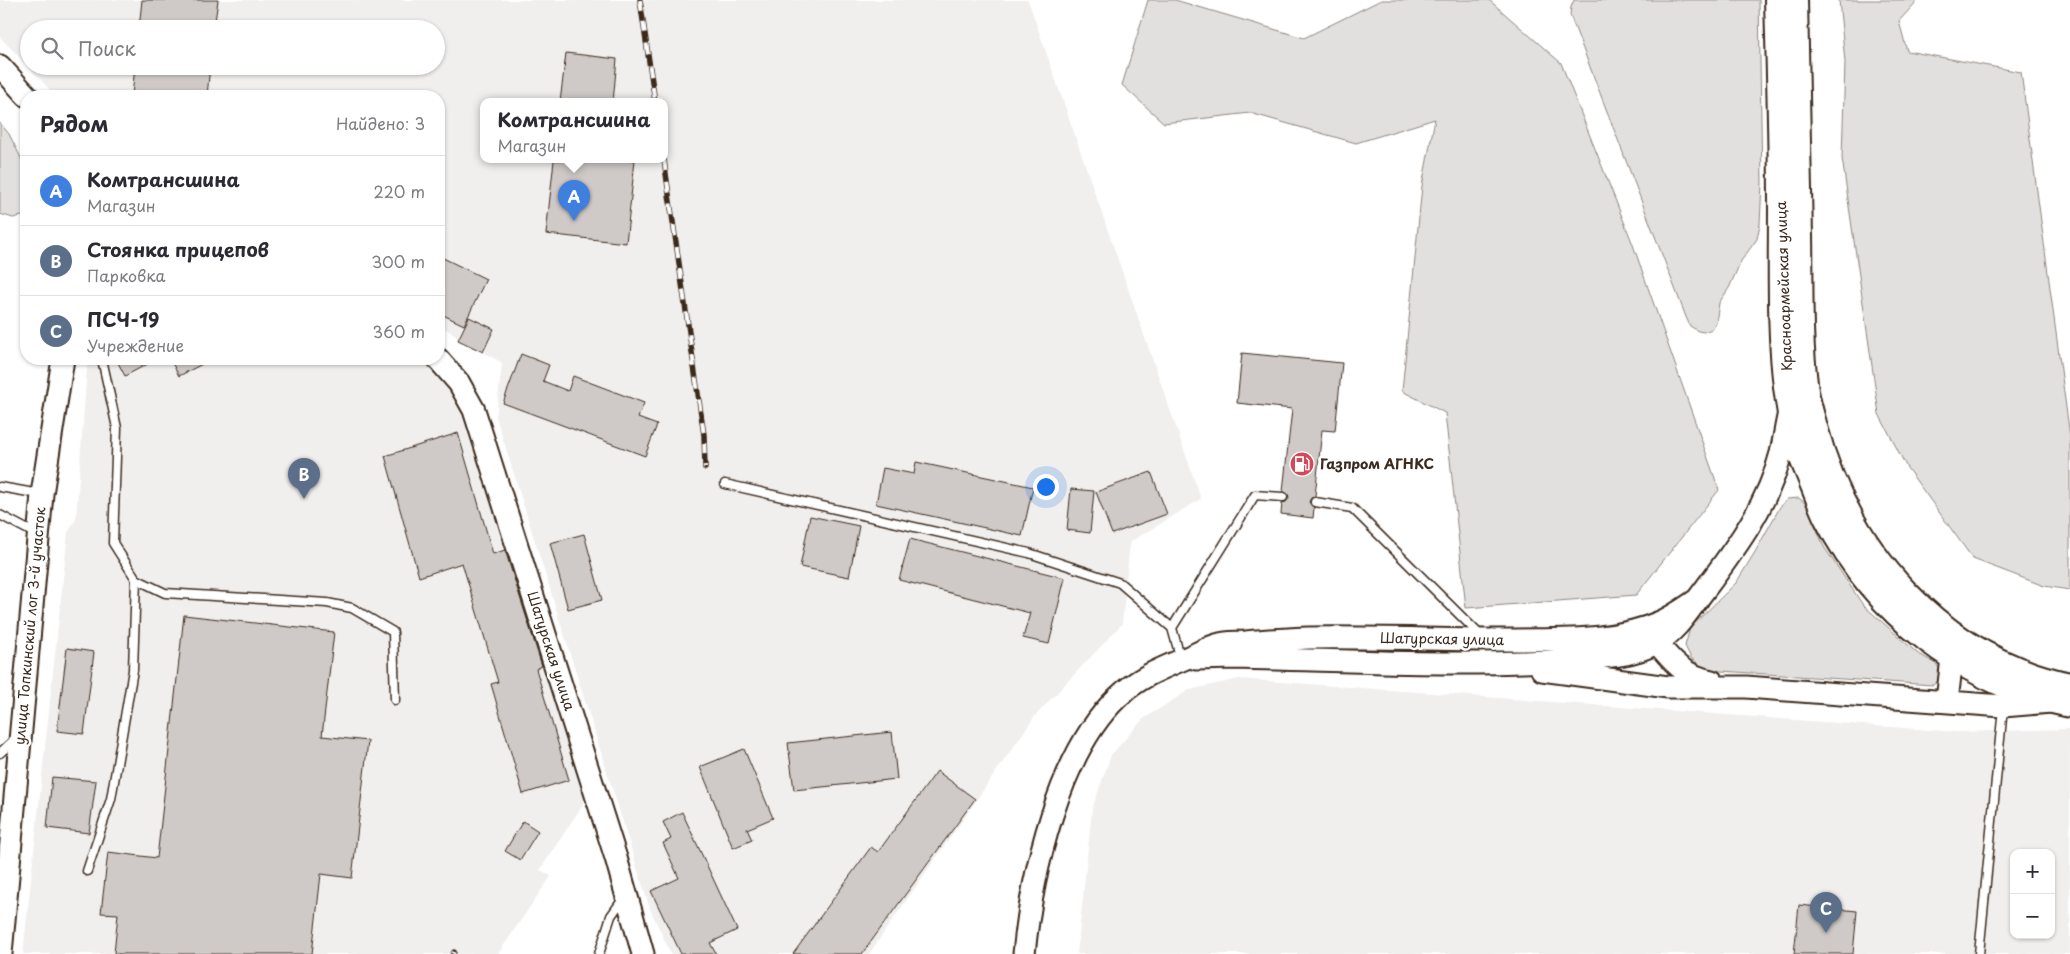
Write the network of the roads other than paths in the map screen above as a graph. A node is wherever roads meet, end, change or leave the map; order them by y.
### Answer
1 (1777, 0) edge
2 (1795, 0) edge
3 (0, 66) edge
4 (22, 90) edge
5 (62, 365) edge
6 (103, 365) edge
7 (443, 365) edge
8 (1800, 409) junction
9 (1798, 448) junction
10 (726, 484) dead end
11 (0, 486) edge
12 (1770, 487) junction
13 (42, 494) junction
14 (1282, 497) dead end
15 (1315, 502) dead end
16 (0, 516) edge
17 (38, 535) junction
18 (136, 579) junction
19 (1172, 628) junction
20 (1650, 635) junction
21 (1485, 640) junction
22 (1952, 658) junction
23 (1181, 660) junction
24 (1514, 663) junction
25 (2070, 685) edge
26 (1746, 687) junction
27 (2004, 696) junction
28 (395, 700) dead end
29 (1947, 701) junction
30 (2064, 702) edge
31 (20, 734) junction
32 (0, 753) edge
33 (87, 871) dead end
34 (626, 896) junction
35 (0, 954) edge
36 (599, 954) edge
37 (643, 954) edge
38 (1024, 954) edge
39 (1979, 954) edge

1 - 8 main road, Красноармейская улица
2 - 8 main road, Красноармейская улица
3 - 4 main road
5 - 13 main road, улица Топкинский лог 3-й участок
6 - 18 lane
7 - 34 main road, Шатурская улица
8 - 9 main road, Красноармейская улица
8 - 12 main road
8 - 25 main road, Красноармейская улица
9 - 12 main road
9 - 22 main road, Красноармейская улица
10 - 19 lane
11 - 13 lane
12 - 20 main road, Шатурская улица
13 - 17 main road, улица Топкинский лог 3-й участок
14 - 19 lane
15 - 21 lane
16 - 17 lane
17 - 31 main road, улица Топкинский лог 3-й участок
18 - 28 lane
18 - 33 lane
19 - 23 lane
20 - 21 main road, Шатурская улица
20 - 24 main road
20 - 26 main road
21 - 23 main road, Шатурская улица
22 - 27 main road, Красноармейская улица
22 - 29 main road
23 - 24 main road, Шатурская улица
23 - 38 main road, Шатурская улица
24 - 26 main road
26 - 29 main road
27 - 29 main road
27 - 30 main road, Красноармейская улица
27 - 39 lane
31 - 32 lane
31 - 35 main road, улица Топкинский лог 3-й участок
34 - 36 lane
34 - 37 main road, Шатурская улица

